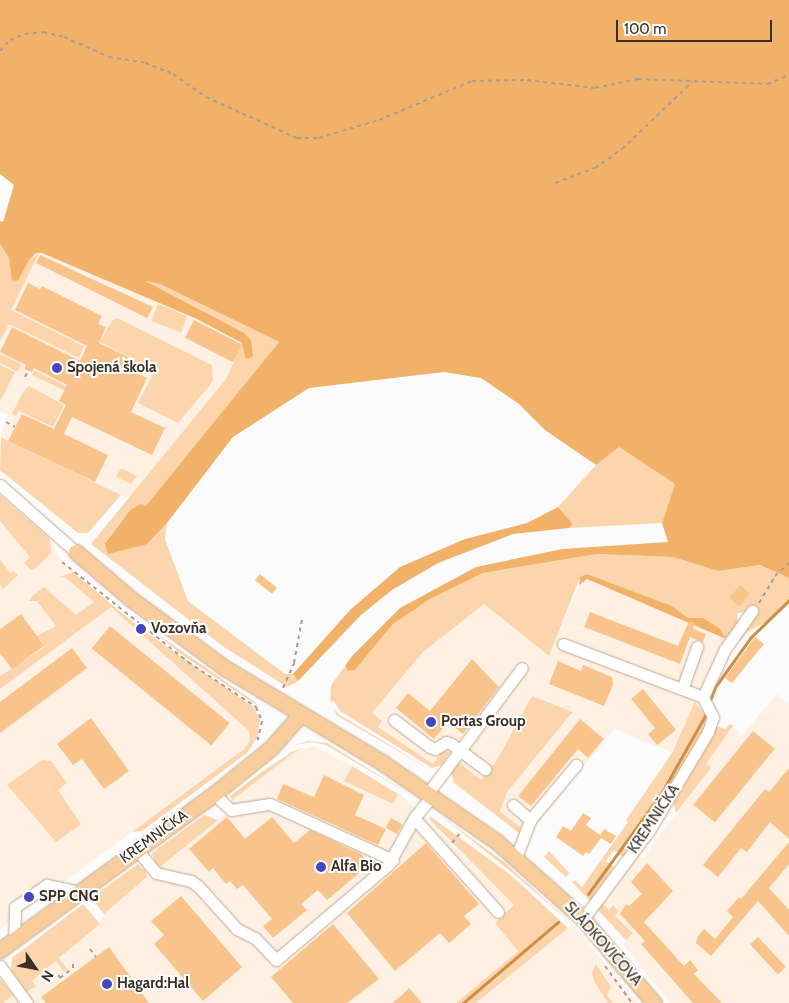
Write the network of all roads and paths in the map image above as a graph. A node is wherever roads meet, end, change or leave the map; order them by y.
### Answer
1 (0, 51) edge
2 (789, 75) edge
3 (692, 82) junction
4 (555, 183) dead end
5 (28, 370) dead end
6 (25, 377) dead end
7 (6, 422) dead end
8 (15, 427) dead end
9 (0, 485) edge
10 (76, 552) joint
11 (62, 562) dead end
12 (789, 563) edge
13 (752, 611) joint
14 (302, 619) dead end
15 (563, 644) dead end
16 (697, 647) dead end
17 (522, 668) dead end
18 (682, 688) junction
19 (703, 697) junction
20 (279, 702) junction
21 (300, 715) junction
22 (394, 720) dead end
23 (256, 743) dead end
24 (460, 750) junction
25 (576, 765) dead end
26 (485, 769) dead end
27 (214, 794) junction
28 (430, 794) junction
29 (512, 805) dead end
30 (414, 820) junction
31 (530, 820) junction
32 (460, 833) dead end
33 (137, 850) junction
34 (446, 851) junction
35 (516, 857) junction
36 (393, 860) junction
37 (79, 892) junction
38 (498, 912) dead end
39 (583, 919) junction
40 (14, 940) junction
41 (90, 949) dead end
42 (0, 950) edge
43 (96, 957) dead end
44 (601, 961) dead end
45 (73, 963) dead end
46 (0, 966) edge
47 (63, 981) dead end
48 (27, 1003) edge
49 (632, 1003) edge
50 (654, 1003) edge

1 - 3 path
2 - 3 path
3 - 4 path
5 - 6 path
7 - 8 path
9 - 10 street
10 - 20 main road
11 - 23 path
12 - 13 path
13 - 19 street
14 - 20 path
15 - 18 street
16 - 18 street
17 - 24 street
18 - 19 street
19 - 39 street, KREMNIČKA
20 - 21 main road
21 - 27 main road, KREMNIČKA
21 - 28 main road
22 - 24 street
24 - 26 street
24 - 28 street
25 - 31 street
27 - 33 main road, KREMNIČKA
27 - 36 street
28 - 30 street
28 - 35 main road
29 - 31 street
30 - 34 street
30 - 36 street
31 - 35 street
32 - 34 path
33 - 36 street
33 - 37 main road, KREMNIČKA
34 - 38 street
35 - 39 main road, SLÁDKOVIČOVA
37 - 40 main road, KREMNIČKA
37 - 40 street
39 - 50 main road, SLÁDKOVIČOVA
40 - 42 main road, KREMNIČKA
41 - 43 path
44 - 49 path
45 - 47 path
46 - 48 street

